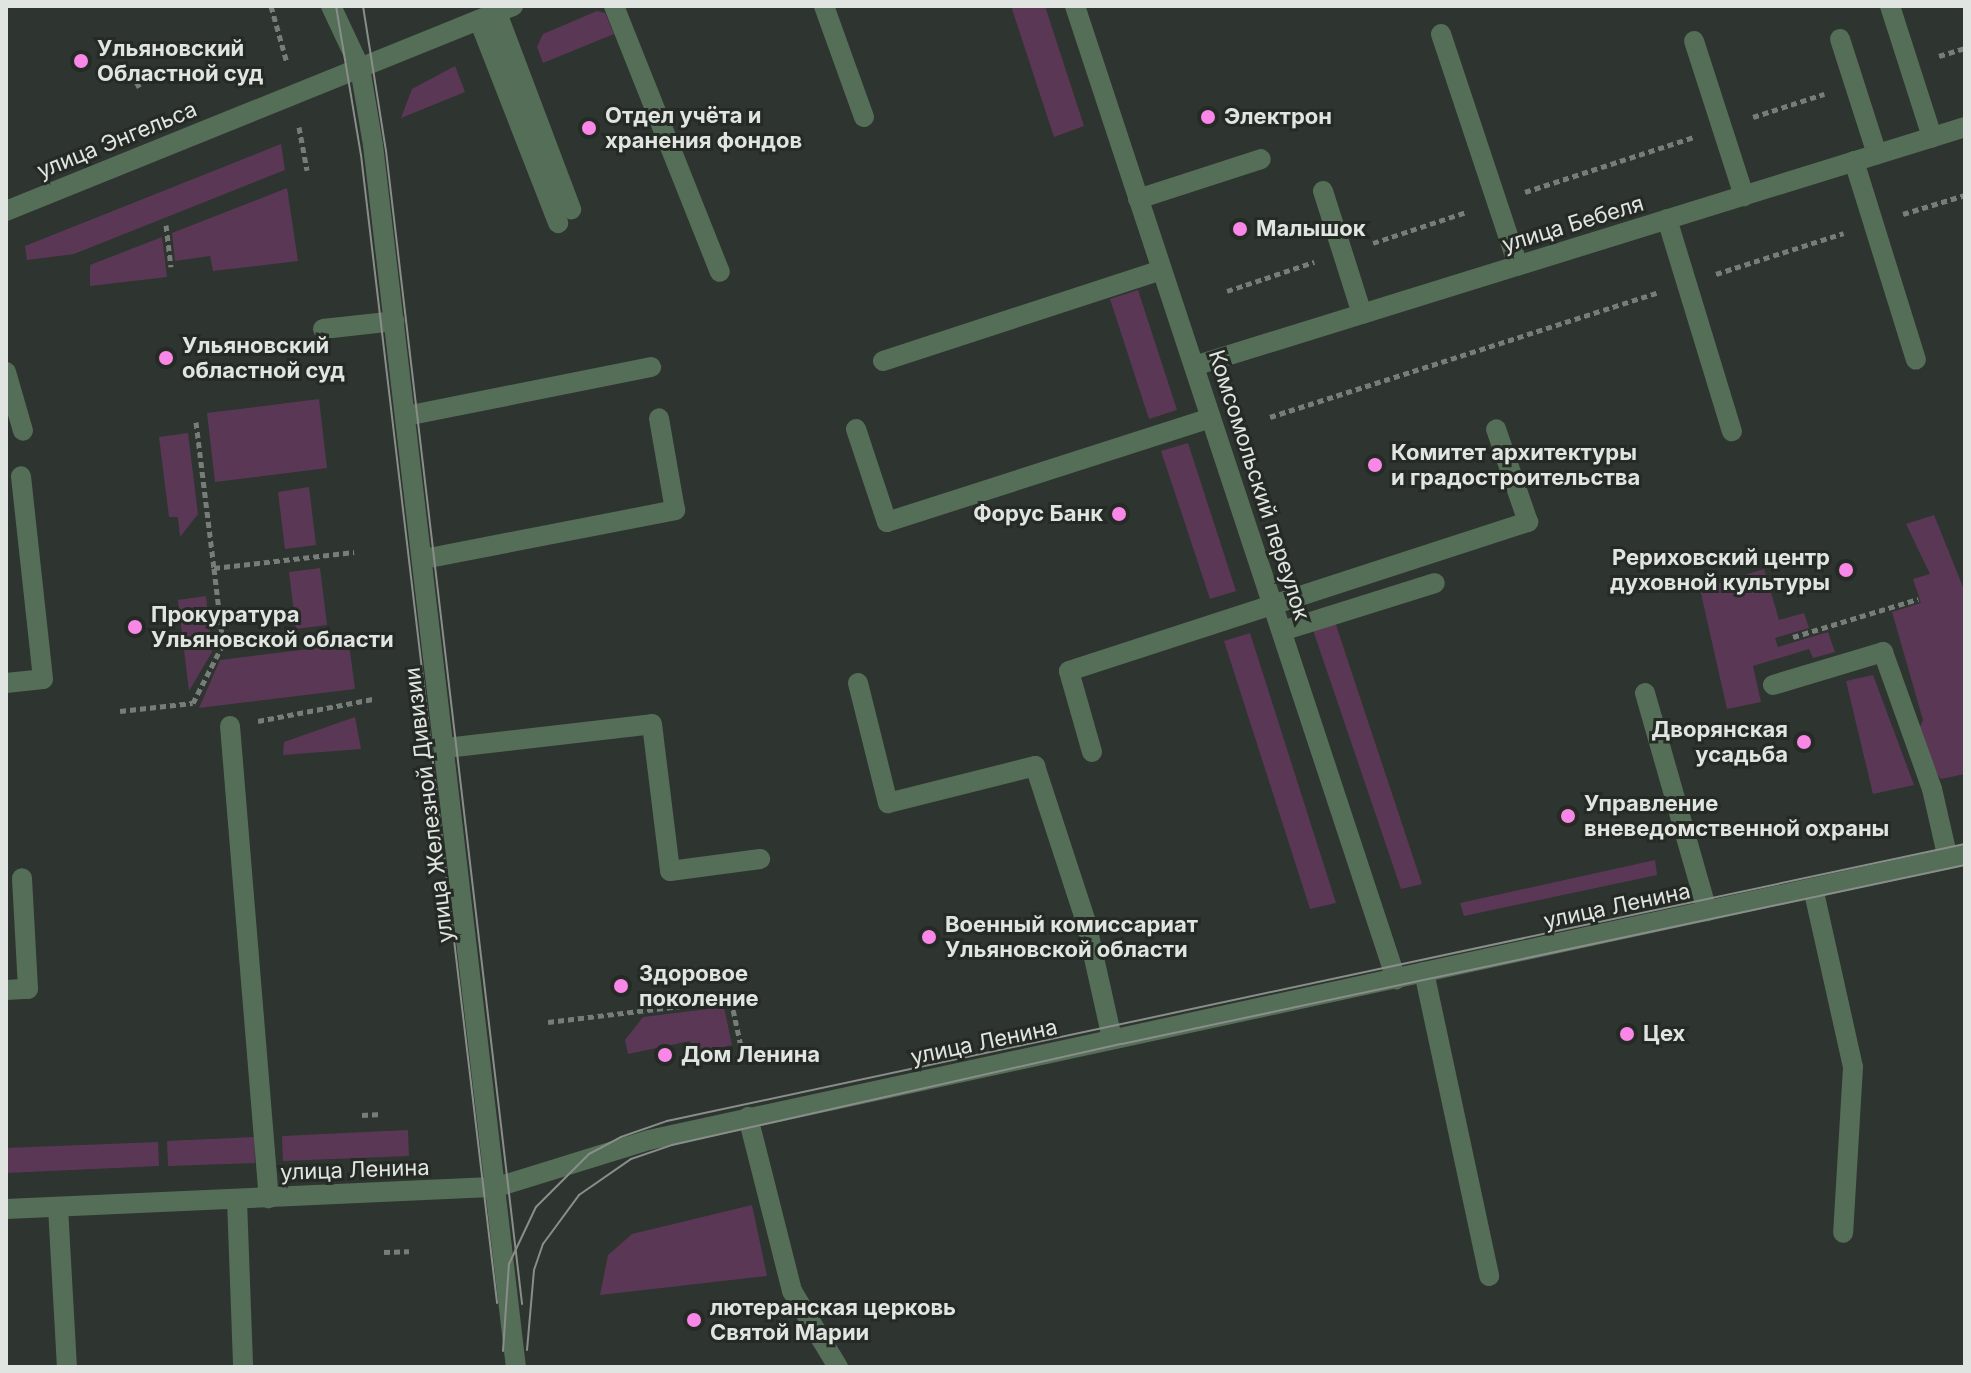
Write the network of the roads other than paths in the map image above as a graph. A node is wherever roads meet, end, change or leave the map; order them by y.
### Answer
1 (331, 6) edge
2 (614, 6) edge
3 (824, 6) edge
4 (1075, 6) edge
5 (1890, 6) edge
6 (496, 13) edge
7 (1441, 34) dead end
8 (1840, 39) dead end
9 (1694, 41) dead end
10 (360, 68) junction
11 (864, 117) dead end
12 (1965, 127) edge
13 (1932, 137) junction
14 (1877, 154) junction
15 (1261, 159) dead end
16 (1854, 161) junction
17 (1323, 191) dead end
18 (1744, 196) junction
19 (1138, 199) junction
20 (7, 206) edge
21 (564, 216) dead end
22 (1667, 219) junction
23 (1518, 266) junction
24 (1162, 270) junction
25 (720, 272) dead end
26 (1362, 314) junction
27 (395, 321) junction
28 (323, 329) dead end
29 (1916, 360) dead end
30 (883, 361) dead end
31 (1194, 366) junction
32 (651, 367) dead end
33 (6, 372) edge
34 (406, 416) junction
35 (659, 418) dead end
36 (1211, 418) junction
37 (856, 429) dead end
38 (1496, 429) dead end
39 (23, 431) dead end
40 (1732, 431) dead end
41 (21, 476) dead end
42 (424, 559) junction
43 (1435, 583) dead end
44 (1273, 604) junction
45 (1282, 631) junction
46 (6, 683) edge
47 (858, 683) dead end
48 (1773, 685) dead end
49 (1645, 693) dead end
50 (230, 726) road end
51 (446, 748) junction
52 (1092, 752) dead end
53 (1956, 857) edge
54 (760, 859) dead end
55 (22, 878) dead end
56 (1813, 888) junction
57 (1707, 911) junction
58 (1424, 972) junction
59 (1396, 979) junction
60 (6, 990) edge
61 (1112, 1038) junction
62 (748, 1117) junction
63 (497, 1187) junction
64 (269, 1198) junction
65 (237, 1200) junction
66 (58, 1207) junction
67 (6, 1209) edge
68 (1843, 1233) dead end
69 (1489, 1276) dead end
70 (247, 1362) edge
71 (67, 1367) edge
72 (516, 1367) edge
73 (838, 1367) edge

1 - 10 street, улица Железной Дивизии
2 - 25 street
3 - 11 street
4 - 19 street, Комсомольский переулок
5 - 13 street
6 - 10 street, улица Энгельса
6 - 21 street
7 - 23 street
8 - 14 street
9 - 18 street
10 - 20 street, улица Энгельса
10 - 27 street, улица Железной Дивизии
12 - 13 street, улица Бебеля
13 - 14 street, улица Бебеля
14 - 16 street, улица Бебеля
15 - 19 street
16 - 18 street, улица Бебеля
16 - 29 street
17 - 26 street
18 - 22 street, улица Бебеля
19 - 24 street, Комсомольский переулок
22 - 23 street, улица Бебеля
22 - 40 street
23 - 26 street, улица Бебеля
24 - 30 street
24 - 31 street, Комсомольский переулок
26 - 31 street, улица Бебеля
27 - 28 street
27 - 34 street, улица Железной Дивизии
31 - 36 street, Комсомольский переулок
32 - 34 street
33 - 39 street
34 - 42 street, улица Железной Дивизии
35 - 42 street
36 - 37 street
36 - 44 street, Комсомольский переулок
38 - 44 street
41 - 46 street
42 - 51 street, улица Железной Дивизии
43 - 45 street
44 - 45 street, Комсомольский переулок
44 - 52 street
45 - 59 street, Комсомольский переулок
47 - 61 street
48 - 53 street
49 - 57 street
50 - 64 street
51 - 54 street
51 - 63 street, улица Железной Дивизии
53 - 56 street, улица Ленина
55 - 60 street
56 - 57 street, улица Ленина
56 - 68 street
57 - 58 street, улица Ленина
58 - 59 street, улица Ленина
58 - 69 street
59 - 61 street, улица Ленина
61 - 62 street, улица Ленина
62 - 63 street, улица Ленина
62 - 73 street
63 - 64 street, улица Ленина
63 - 72 street, улица Железной Дивизии
64 - 65 street, улица Ленина
65 - 66 street, улица Ленина
65 - 70 street
66 - 67 street, улица Ленина
66 - 71 street

